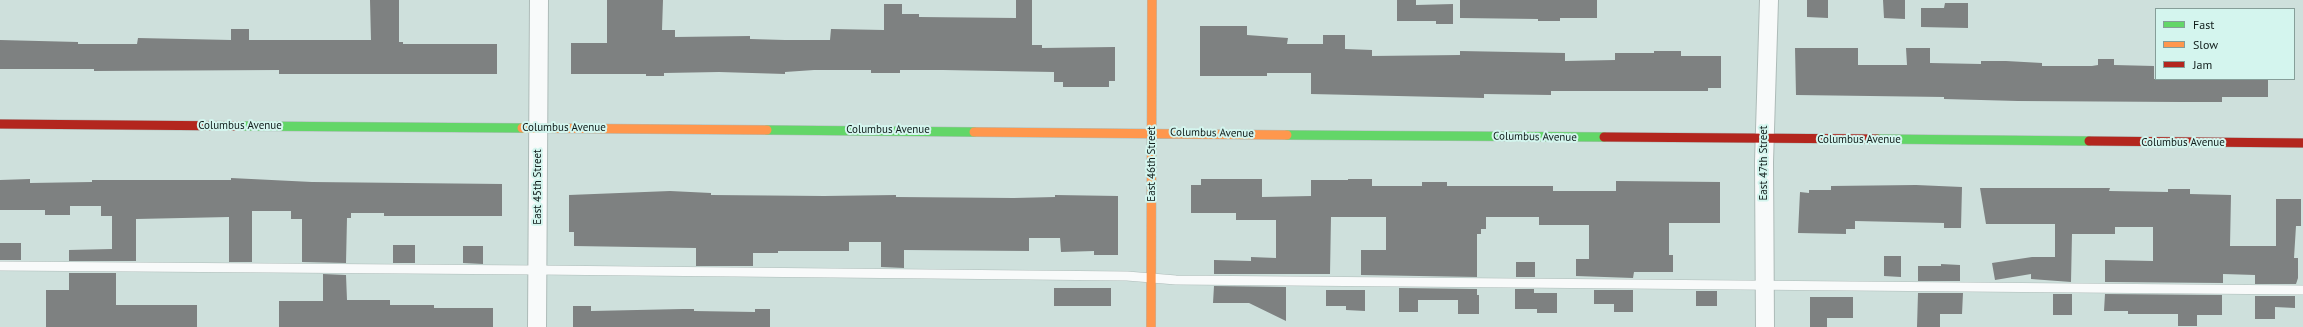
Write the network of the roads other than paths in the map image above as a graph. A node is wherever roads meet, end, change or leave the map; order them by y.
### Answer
1 (539, 0) edge
2 (1152, 0) edge
3 (1769, 0) edge
4 (0, 124) edge
5 (537, 128) junction
6 (1152, 132) junction
7 (1764, 139) junction
8 (2303, 143) edge
9 (0, 266) edge
10 (538, 270) junction
11 (1151, 279) junction
12 (1765, 285) junction
13 (2303, 290) edge
14 (537, 327) edge
15 (1151, 327) edge
16 (1765, 327) edge

1 - 5 street, East 45th Street
2 - 6 street, East 46th Street
3 - 7 street, East 47th Street
4 - 5 street, Columbus Avenue
5 - 6 street, Columbus Avenue
5 - 10 street, East 45th Street
6 - 7 street, Columbus Avenue
6 - 11 street, East 46th Street
7 - 8 street, Columbus Avenue
7 - 12 street, East 47th Street
9 - 10 lane
10 - 11 lane
10 - 14 street, East 45th Street
11 - 12 lane
11 - 15 street, East 46th Street
12 - 13 lane
12 - 16 street, East 47th Street

